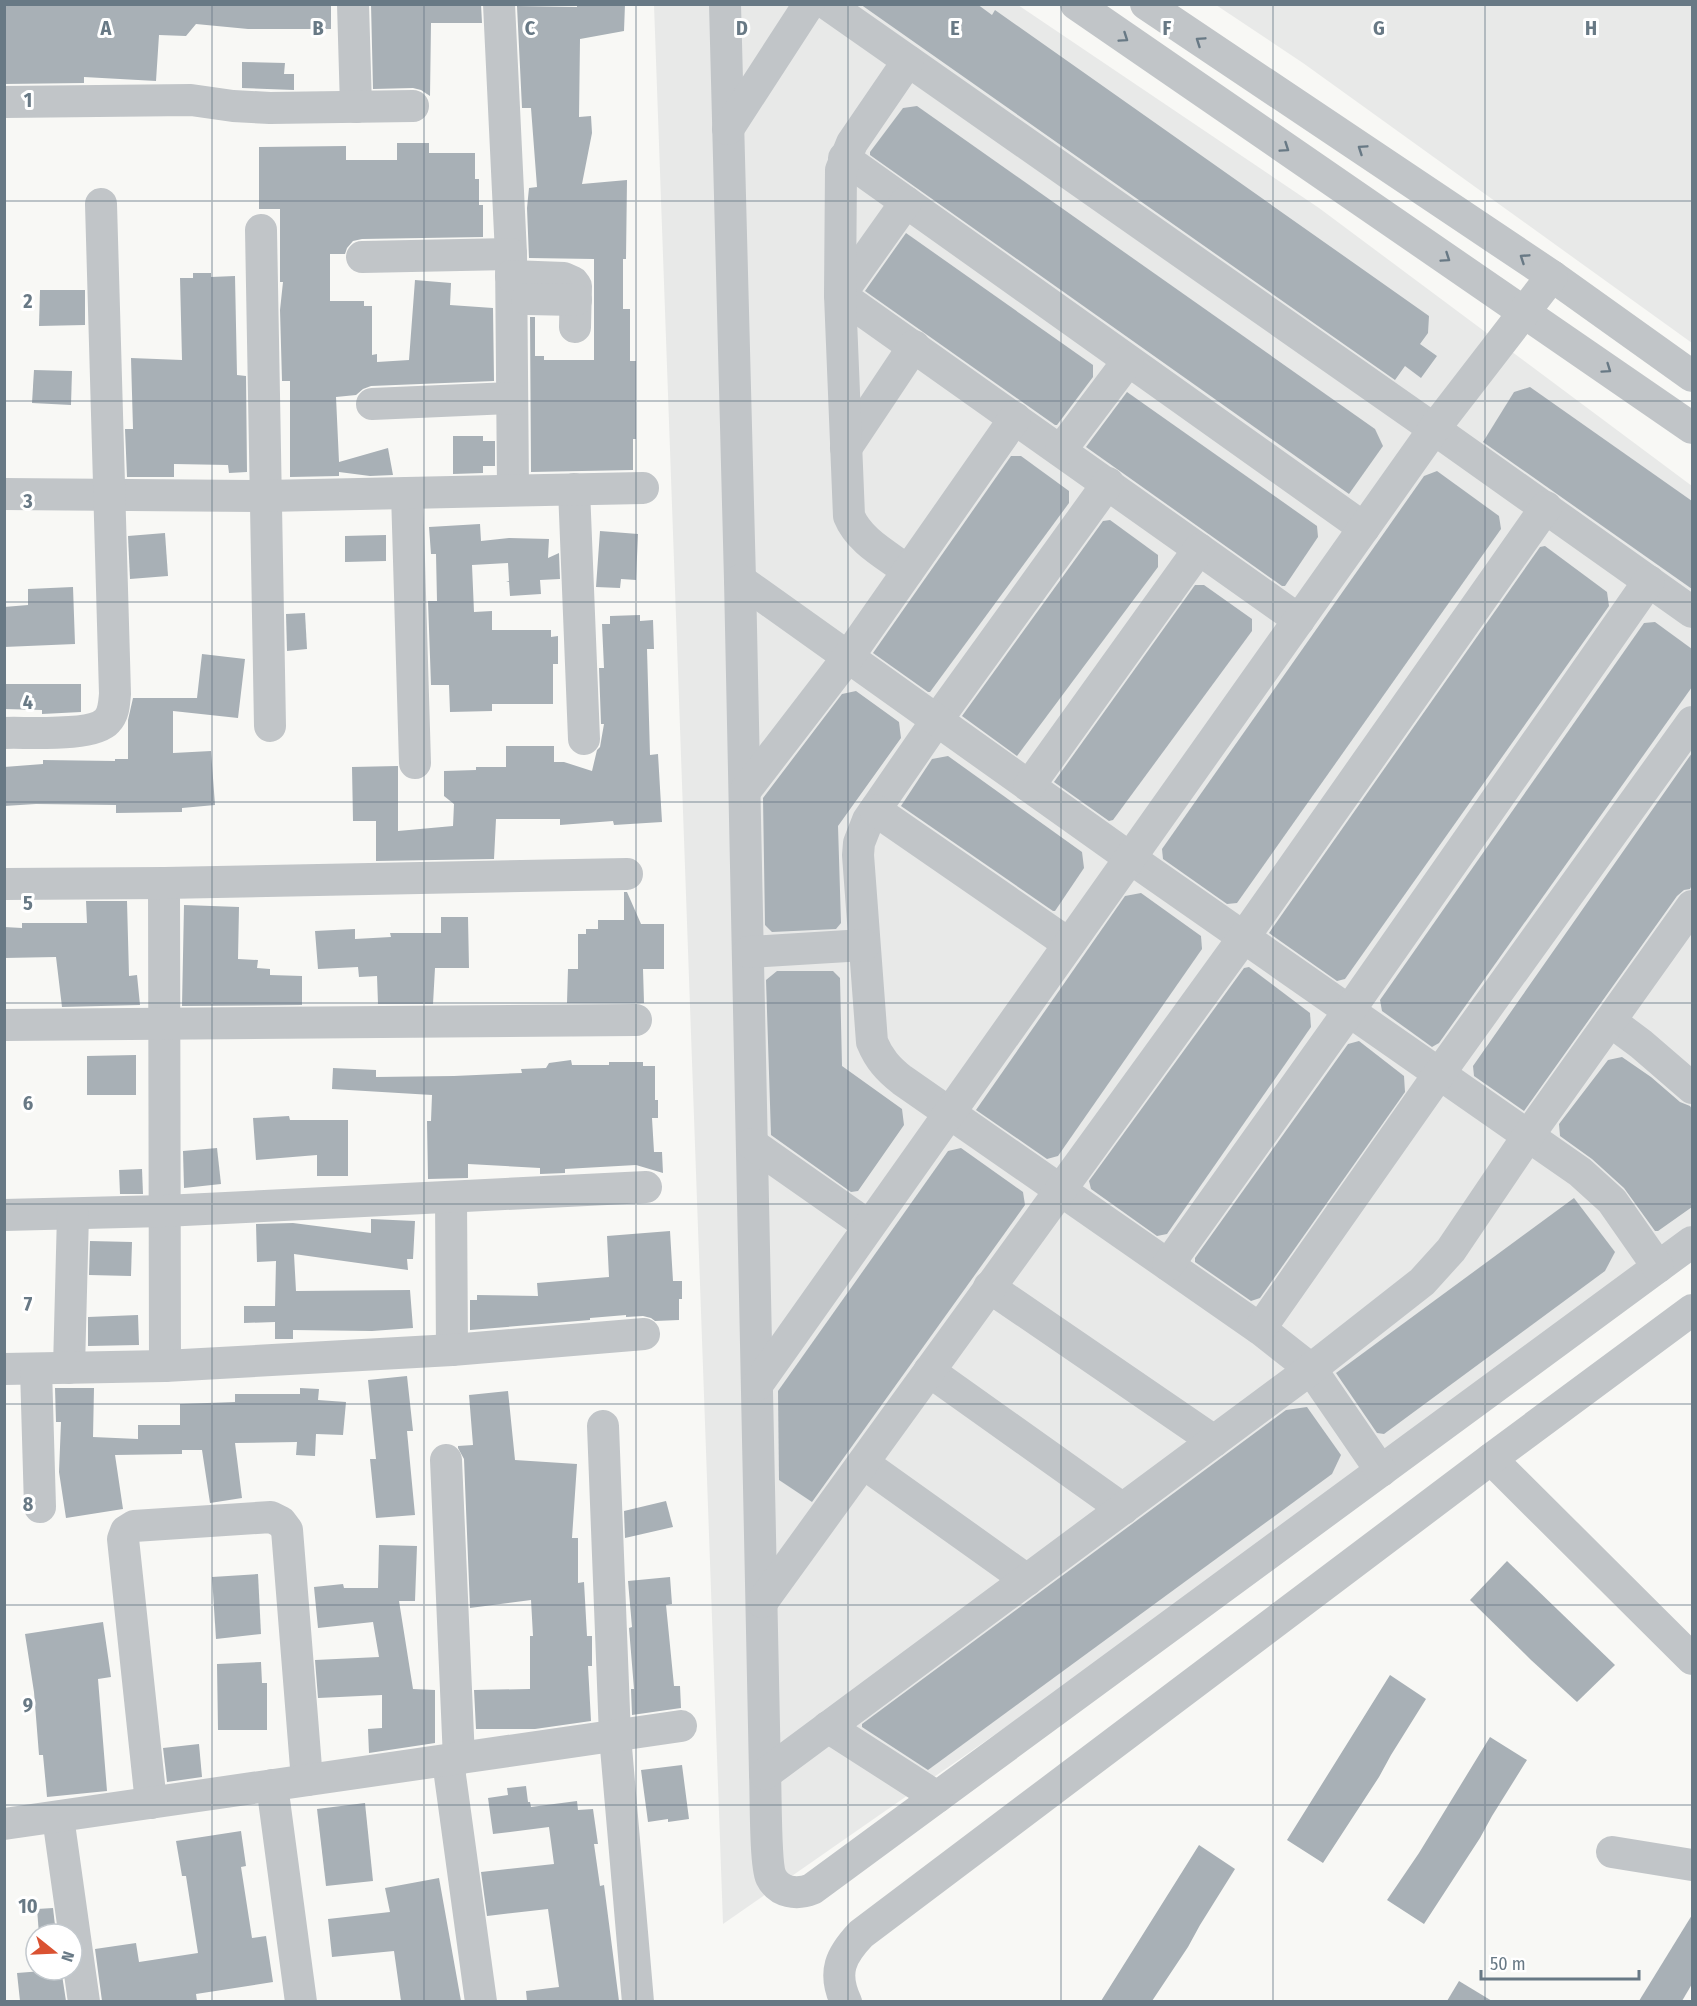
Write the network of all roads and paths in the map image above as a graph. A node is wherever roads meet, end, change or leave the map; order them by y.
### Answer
1 (354, 4) edge
2 (499, 4) edge
3 (724, 4) edge
4 (809, 4) edge
5 (827, 4) edge
6 (1076, 4) edge
7 (1146, 4) edge
8 (908, 61) junction
9 (4, 102) edge
10 (413, 106) dead end
11 (356, 107) junction
12 (728, 129) junction
13 (844, 158) junction
14 (906, 202) junction
15 (101, 204) dead end
16 (261, 230) dead end
17 (362, 257) dead end
18 (516, 276) junction
19 (1552, 276) junction
20 (840, 294) junction
21 (1524, 312) junction
22 (575, 313) dead end
23 (914, 346) junction
24 (1128, 361) junction
25 (1692, 376) edge
26 (512, 398) junction
27 (372, 404) dead end
28 (1015, 418) junction
29 (1692, 428) edge
30 (1434, 429) junction
31 (846, 448) junction
32 (1060, 450) junction
33 (1108, 483) junction
34 (643, 488) dead end
35 (574, 489) junction
36 (513, 490) junction
37 (407, 493) junction
38 (4, 494) edge
39 (109, 495) junction
40 (266, 496) junction
41 (1546, 507) junction
42 (1364, 528) junction
43 (1199, 549) junction
44 (908, 571) junction
45 (740, 580) junction
46 (1649, 581) junction
47 (1692, 612) edge
48 (1299, 620) junction
49 (848, 657) junction
50 (937, 720) junction
51 (1692, 722) edge
52 (270, 726) dead end
53 (4, 733) edge
54 (584, 739) dead end
55 (415, 763) dead end
56 (1029, 786) junction
57 (745, 791) junction
58 (874, 810) junction
59 (1130, 858) junction
60 (627, 874) dead end
61 (164, 883) junction
62 (4, 884) edge
63 (1692, 906) edge
64 (1244, 937) junction
65 (1069, 944) junction
66 (864, 945) junction
67 (748, 952) junction
68 (1349, 1011) junction
69 (636, 1020) dead end
70 (1610, 1021) junction
71 (164, 1023) junction
72 (4, 1025) edge
73 (1439, 1074) junction
74 (1692, 1088) edge
75 (950, 1112) junction
76 (1528, 1136) junction
77 (752, 1144) junction
78 (646, 1188) dead end
79 (1060, 1190) junction
80 (451, 1198) junction
81 (164, 1211) junction
82 (73, 1214) junction
83 (4, 1215) edge
84 (869, 1226) junction
85 (1692, 1242) edge
86 (1168, 1264) junction
87 (1658, 1267) junction
88 (989, 1287) junction
89 (1692, 1310) edge
90 (1260, 1329) junction
91 (644, 1334) dead end
92 (452, 1350) junction
93 (165, 1366) junction
94 (69, 1368) junction
95 (4, 1369) edge
96 (36, 1369) junction
97 (1311, 1369) junction
98 (929, 1371) junction
99 (757, 1385) junction
100 (603, 1426) dead end
101 (1214, 1441) junction
102 (1491, 1459) junction
103 (446, 1460) dead end
104 (863, 1462) junction
105 (1381, 1471) junction
106 (40, 1507) dead end
107 (1123, 1509) junction
108 (1027, 1580) junction
109 (762, 1602) junction
110 (1692, 1659) edge
111 (681, 1726) dead end
112 (828, 1727) junction
113 (615, 1736) junction
114 (453, 1760) junction
115 (765, 1774) junction
116 (307, 1780) junction
117 (272, 1785) junction
118 (938, 1797) junction
119 (151, 1803) junction
120 (58, 1817) junction
121 (4, 1824) edge
122 (1612, 1852) dead end
123 (1692, 1865) edge
124 (84, 2001) edge
125 (301, 2001) edge
126 (481, 2001) edge
127 (638, 2001) edge
128 (846, 2001) edge

1 - 11 street
2 - 18 street
3 - 12 street
4 - 12 street
5 - 8 street
6 -> 21 street
19 -> 7 street
8 - 13 street
8 - 30 street
9 - 11 street
10 - 11 street
12 - 45 street
13 - 14 street
13 - 20 street
14 - 20 street
14 - 24 street
15 - 39 street
16 - 40 street
17 - 18 street
18 - 22 street
18 - 26 street
19 - 21 street
19 - 25 street
20 - 23 street
20 - 31 street
21 -> 29 street
21 - 30 street
23 - 28 street
23 - 31 street
24 - 32 street
24 - 42 street
26 - 27 street
26 - 36 street
28 - 32 street
28 - 44 street
30 - 41 street
30 - 42 street
31 - 44 street
32 - 33 street
33 - 43 street
33 - 50 street
34 - 35 street
35 - 36 street
35 - 54 street
36 - 37 street
37 - 40 street
37 - 55 street
38 - 39 street
39 - 40 street
39 - 53 street
40 - 52 street
41 - 46 street
41 - 64 street
42 - 48 street
43 - 48 street
43 - 56 street
44 - 49 street
45 - 49 street
45 - 57 street
46 - 47 street
46 - 68 street
48 - 59 street
49 - 50 street
49 - 57 street
50 - 56 street
50 - 58 street
51 - 73 street
56 - 59 street
57 - 67 street
58 - 65 street
58 - 66 street
59 - 64 street
59 - 65 street
60 - 61 street
61 - 62 street
61 - 71 street
63 - 70 street
64 - 68 street
64 - 79 street
65 - 75 street
66 - 67 street
66 - 75 street
67 - 77 street
68 - 73 street
68 - 86 street
69 - 71 street
70 - 74 street
70 - 76 street
71 - 72 street
71 - 81 street
73 - 76 street
73 - 90 street
75 - 79 street
75 - 84 street
76 - 87 street
76 - 97 street
77 - 84 street
77 - 99 street
78 - 80 street
79 - 86 street
79 - 88 street
80 - 81 street
80 - 92 street
81 - 82 street
81 - 93 street
82 - 83 street
82 - 94 street
84 - 99 street
85 - 87 street
86 - 90 street
87 - 105 street
88 - 98 street
88 - 101 street
89 - 102 street
90 - 97 street
91 - 92 street
92 - 93 street
93 - 94 street
94 - 96 street
95 - 96 street
96 - 106 street
97 - 101 street
97 - 105 street
98 - 104 street
98 - 107 street
99 - 109 street
100 - 113 street
101 - 107 street
102 - 110 street
102 - 128 street
103 - 114 street
104 - 108 street
104 - 109 street
105 - 118 street
107 - 108 street
108 - 112 street
109 - 115 street
111 - 113 street
112 - 115 street
112 - 118 street
113 - 114 street
113 - 127 street
114 - 116 street
114 - 126 street
115 - 118 street
116 - 117 street
116 - 119 street
117 - 119 street
117 - 125 street
119 - 120 street
120 - 121 street
120 - 124 street
122 - 123 street

